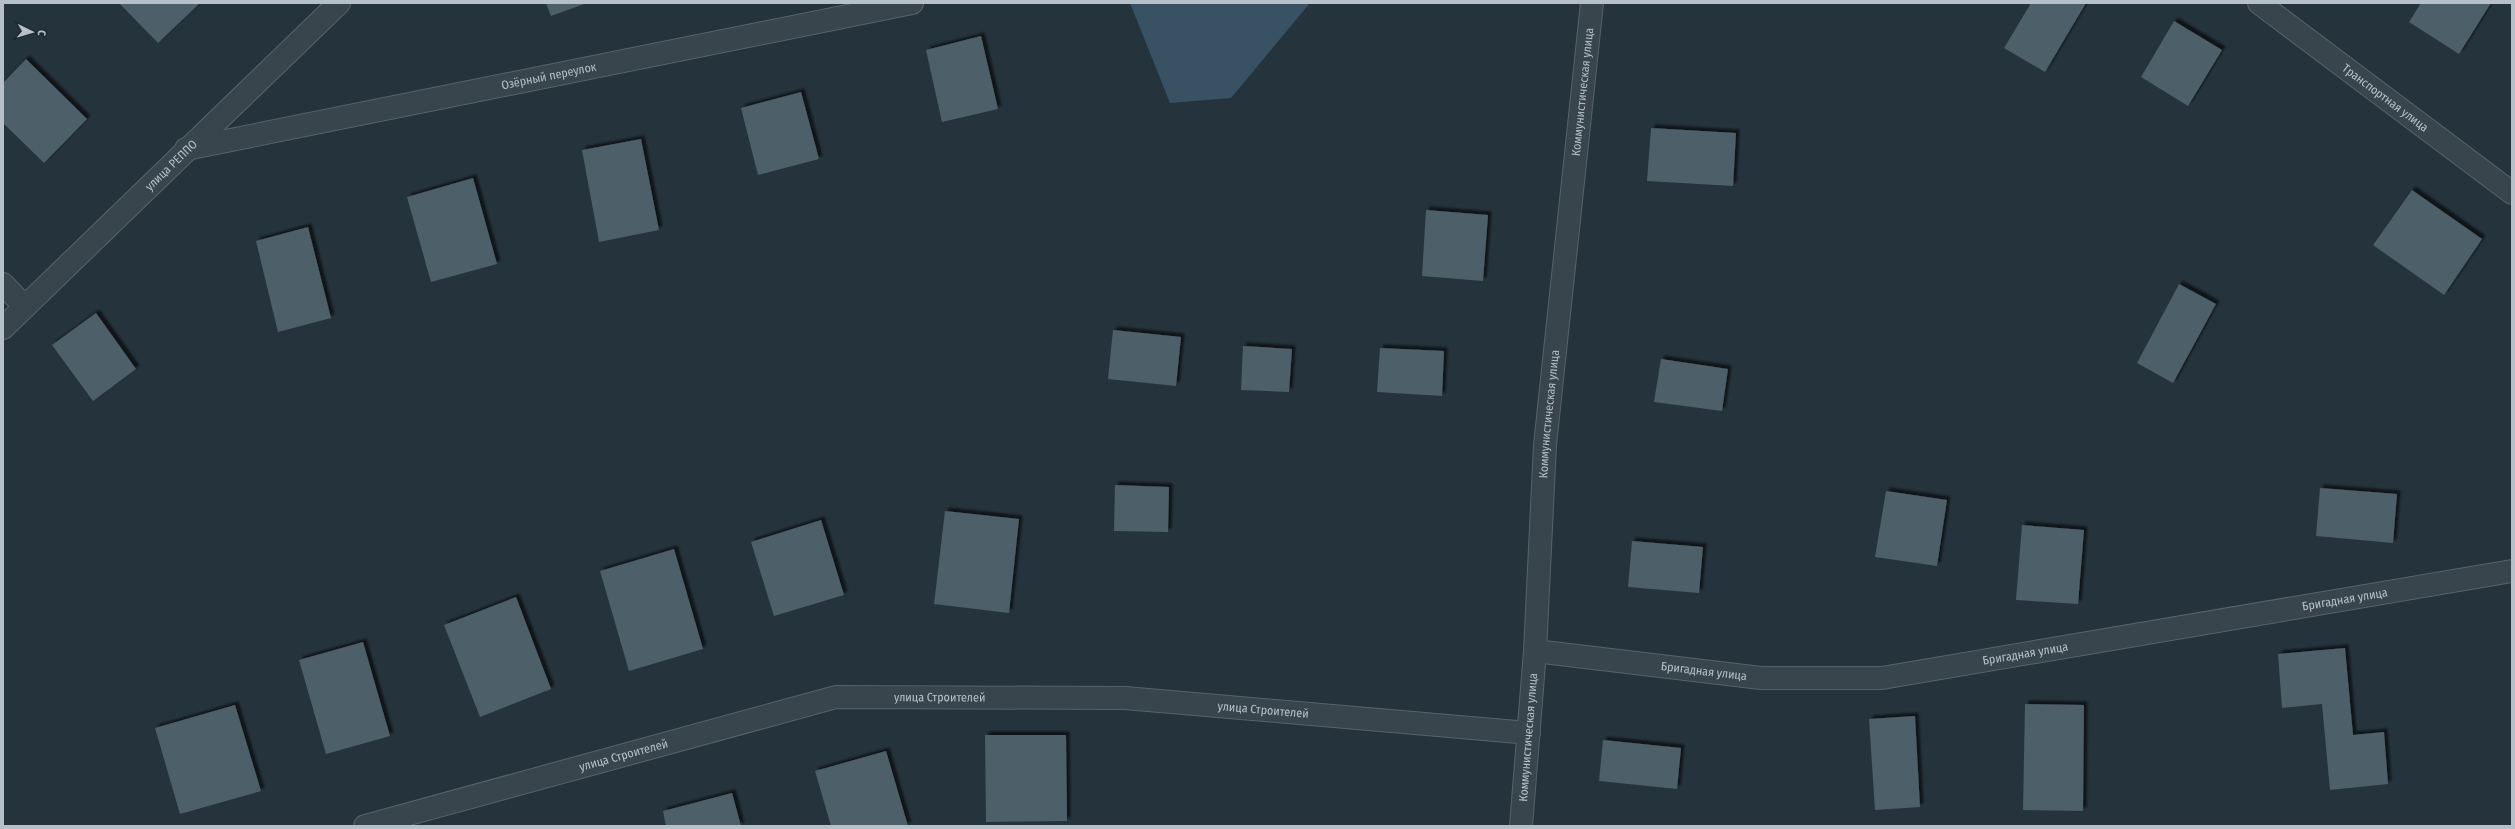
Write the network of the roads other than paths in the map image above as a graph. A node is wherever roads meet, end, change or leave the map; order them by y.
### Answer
1 (339, 3) edge
2 (912, 3) edge
3 (1592, 3) edge
4 (2259, 3) edge
5 (186, 149) junction
6 (2512, 193) edge
7 (3, 284) edge
8 (25, 307) junction
9 (3, 328) edge
10 (2512, 571) edge
11 (1535, 651) junction
12 (1529, 733) junction
13 (365, 826) edge
14 (1521, 826) edge

1 - 5 street, улица РЕППО
2 - 5 street, Озёрный переулок
3 - 11 street, Коммунистическая улица
4 - 6 street, Транспортная улица
5 - 8 street, улица РЕППО
7 - 8 street
8 - 9 street, улица РЕППО
10 - 11 street, Бригадная улица
11 - 12 street, Коммунистическая улица
12 - 13 street, улица Строителей
12 - 14 street, Коммунистическая улица

